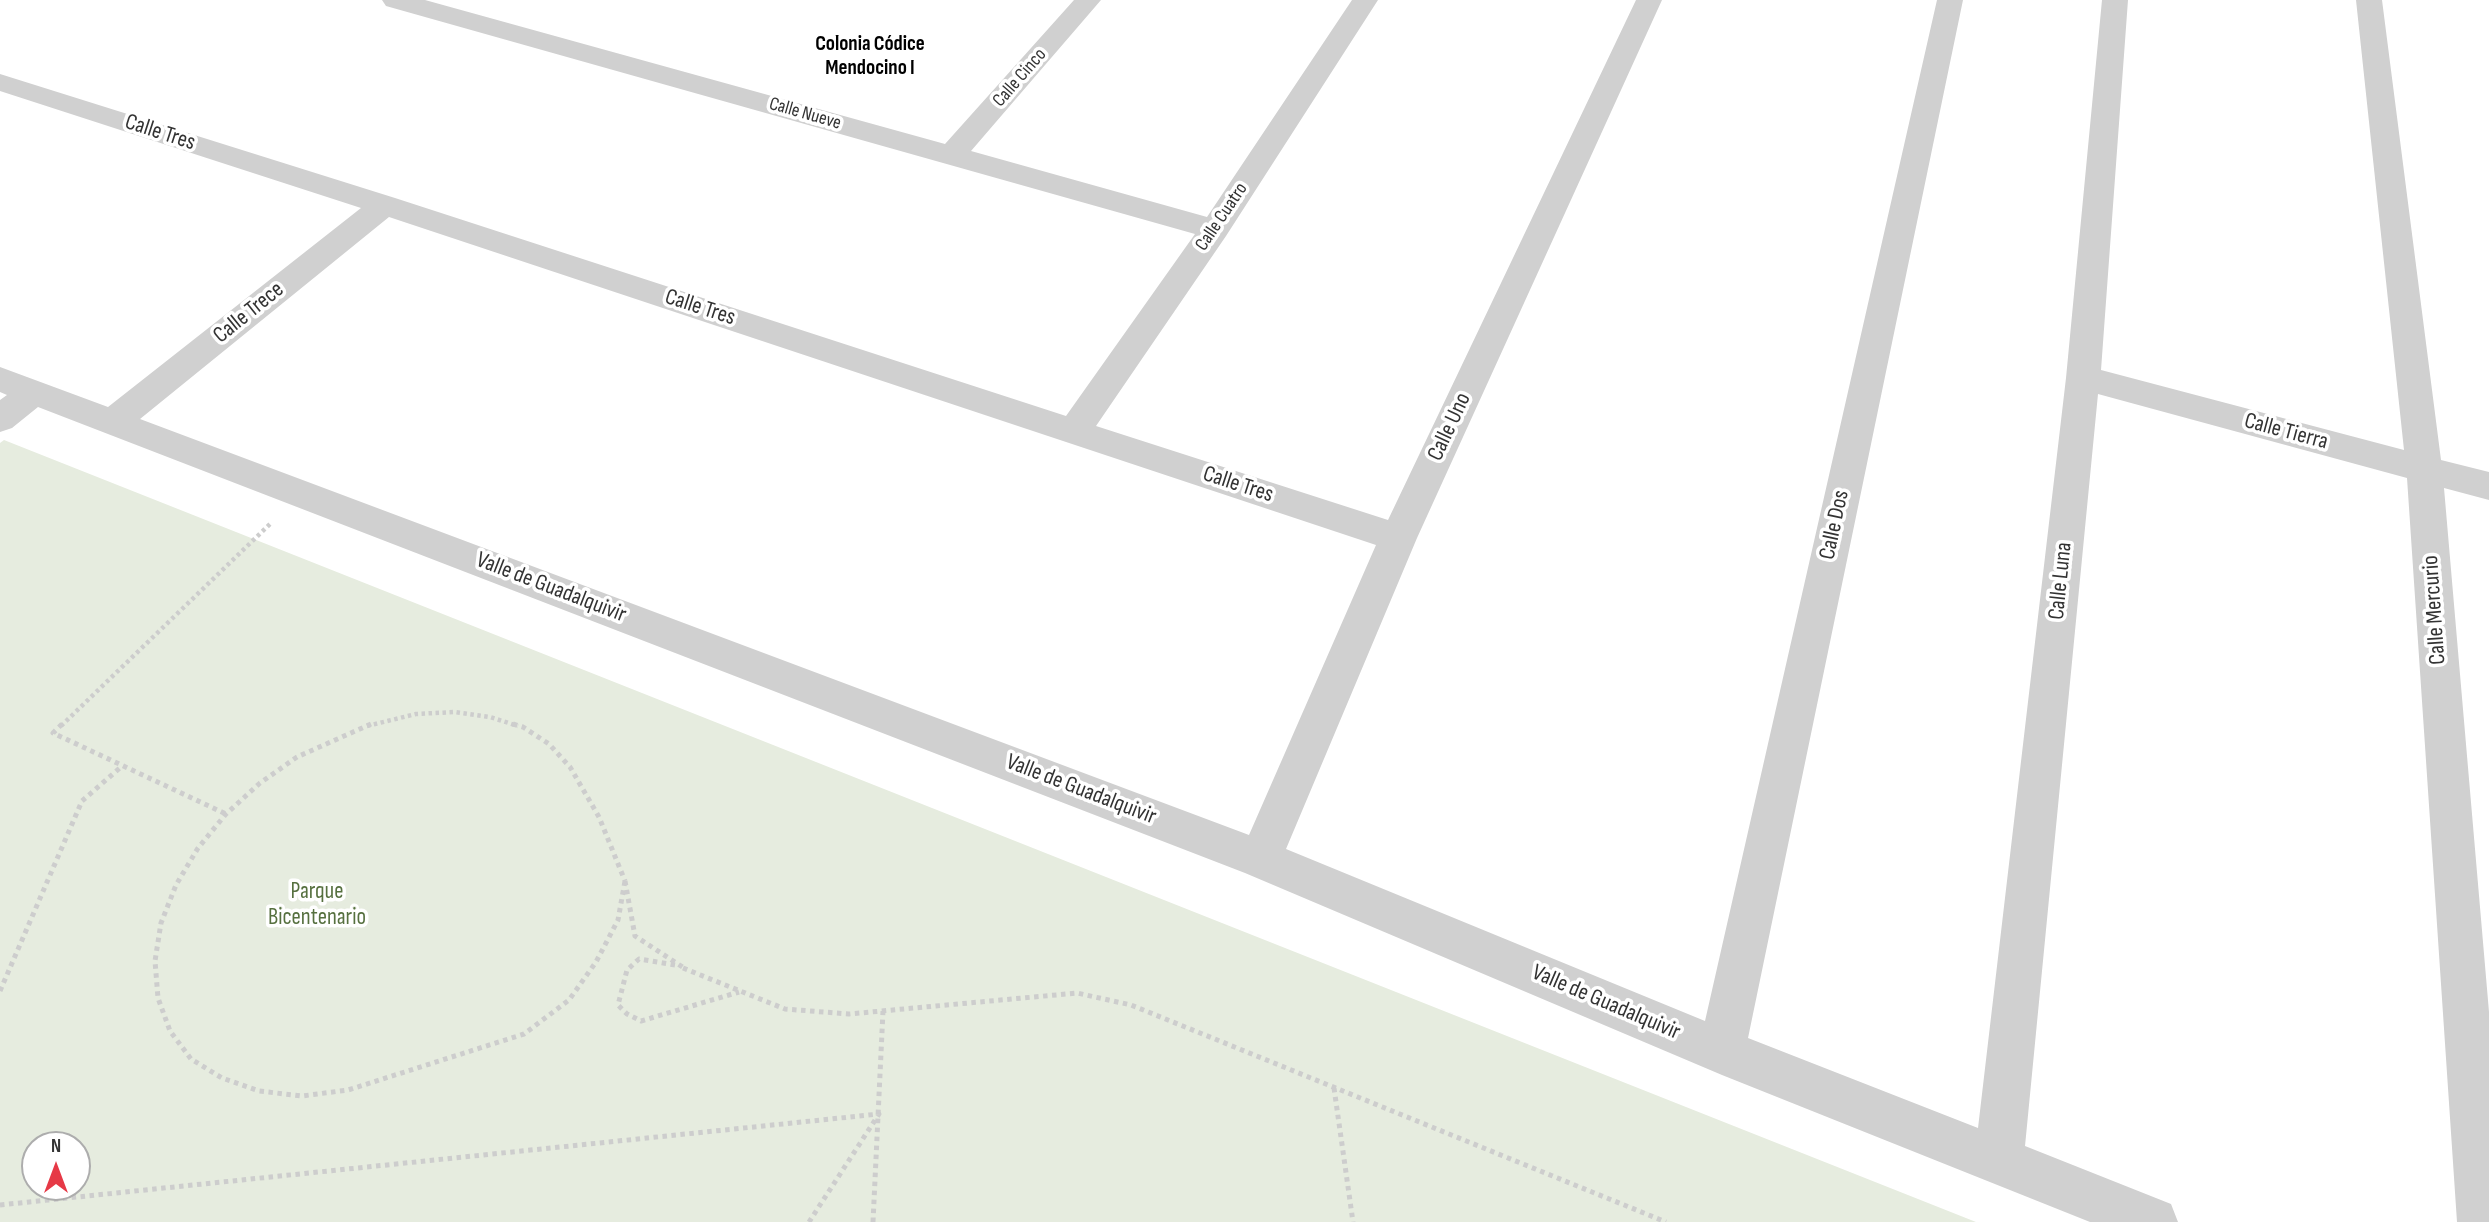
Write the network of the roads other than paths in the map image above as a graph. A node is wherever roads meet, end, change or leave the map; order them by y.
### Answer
1 (395, 0) edge
2 (1365, 0) edge
3 (1649, 0) edge
4 (1950, 0) edge
5 (2115, 0) edge
6 (2369, 0) edge
7 (1076, 2) edge
8 (0, 82) edge
9 (952, 155) junction
10 (384, 205) junction
11 (1215, 229) junction
12 (2083, 378) junction
13 (17, 386) edge
14 (0, 419) edge
15 (114, 421) junction
16 (1074, 431) junction
17 (2424, 468) junction
18 (2489, 486) edge
19 (1398, 538) junction
20 (1260, 859) junction
21 (1722, 1051) junction
22 (1999, 1161) junction
23 (2153, 1222) edge
24 (2482, 1222) edge

1 - 9 street, Calle Nueve
2 - 11 street, Calle Cuatro
3 - 19 street, Calle Uno
4 - 21 street, Calle Dos
5 - 12 street, Calle Luna
6 - 17 street, Calle Mercurio
7 - 9 street, Calle Cinco
8 - 10 street, Calle Tres
9 - 11 street, Calle Nueve
10 - 15 street, Calle Trece
10 - 16 street, Calle Tres
11 - 16 street, Calle Cuatro
12 - 17 street, Calle Tierra
12 - 22 street, Calle Luna
13 - 14 street
13 - 15 street, Valle de Guadalquivir
15 - 20 street, Valle de Guadalquivir
16 - 19 street, Calle Tres
17 - 18 street, Calle Tierra
17 - 24 street, Calle Mercurio
19 - 20 street, Calle Uno
20 - 21 street, Valle de Guadalquivir
21 - 22 street, Valle de Guadalquivir
22 - 23 street, Valle de Guadalquivir

